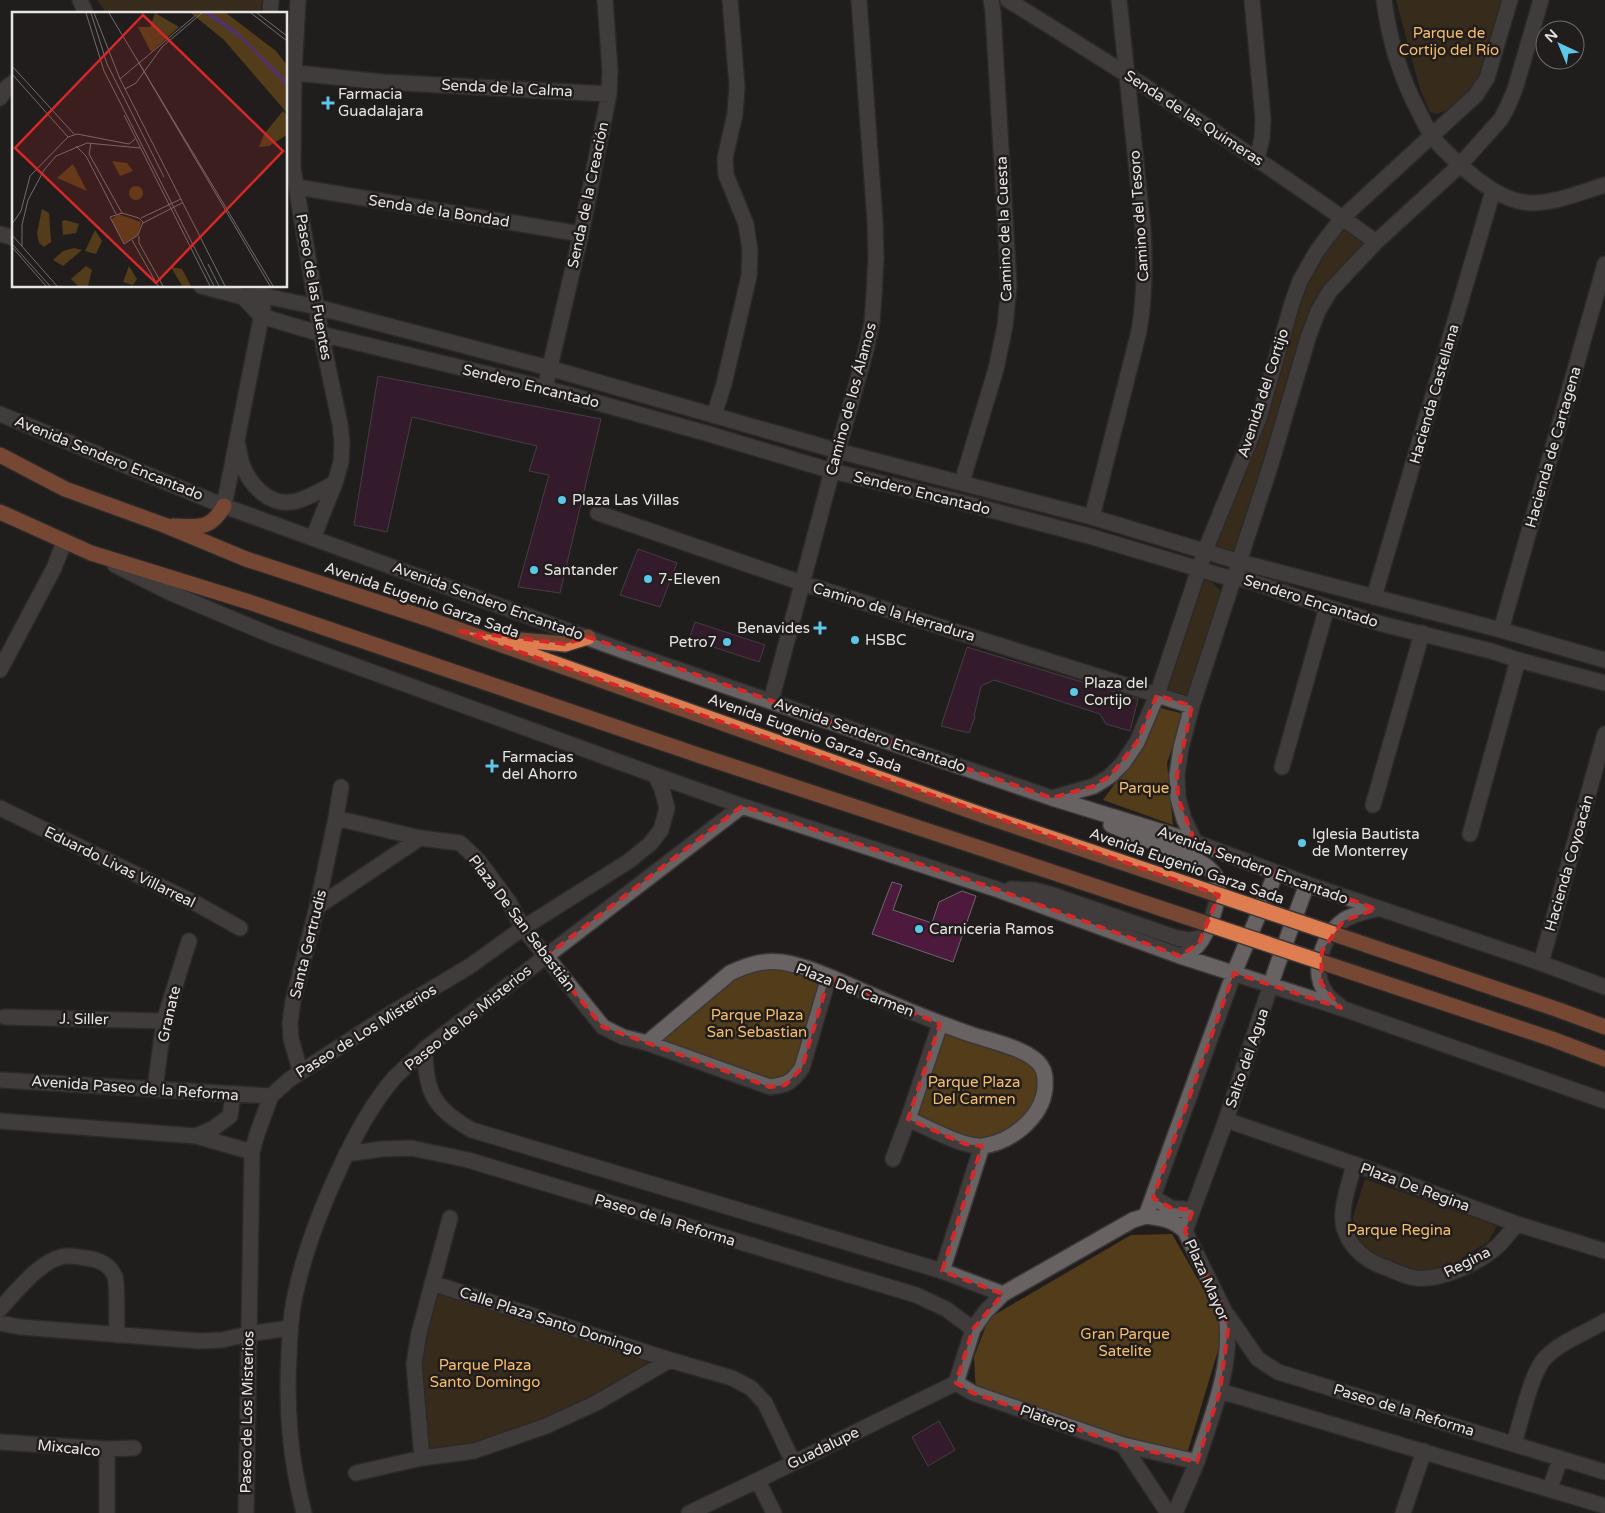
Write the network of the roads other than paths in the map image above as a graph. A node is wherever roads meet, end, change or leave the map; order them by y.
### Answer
1 (80, 0) edge
2 (298, 0) edge
3 (605, 0) edge
4 (730, 0) edge
5 (859, 0) edge
6 (991, 0) edge
7 (1008, 0) edge
8 (1120, 0) edge
9 (1252, 0) edge
10 (1384, 0) edge
11 (1510, 0) edge
12 (1541, 0) edge
13 (85, 12) edge
14 (290, 73) edge
15 (1127, 75) junction
16 (609, 94) junction
17 (1431, 135) junction
18 (1258, 159) junction
19 (1460, 165) junction
20 (1605, 185) edge
21 (296, 187) junction
22 (1493, 191) junction
23 (1342, 218) junction
24 (582, 234) junction
25 (1376, 242) junction
26 (1605, 264) edge
27 (209, 288) edge
28 (265, 291) edge
29 (243, 297) junction
30 (317, 307) junction
31 (261, 316) junction
32 (321, 334) junction
33 (549, 368) junction
34 (545, 388) junction
35 (0, 414) edge
36 (714, 415) junction
37 (237, 436) junction
38 (838, 451) junction
39 (1, 455) edge
40 (832, 471) junction
41 (962, 482) junction
42 (336, 483) junction
43 (224, 506) junction
44 (0, 512) edge
45 (598, 513) dead end
46 (1092, 517) junction
47 (164, 525) junction
48 (313, 538) junction
49 (64, 542) junction
50 (1205, 551) junction
51 (91, 553) junction
52 (1240, 562) junction
53 (1199, 569) junction
54 (1234, 577) junction
55 (802, 583) junction
56 (1374, 597) junction
57 (1326, 607) junction
58 (1502, 630) junction
59 (460, 631) junction
60 (1422, 633) junction
61 (588, 637) junction
62 (1518, 660) junction
63 (1605, 660) edge
64 (0, 670) edge
65 (1605, 683) edge
66 (1157, 695) junction
67 (771, 701) junction
68 (1192, 706) junction
69 (1605, 734) edge
70 (1282, 767) dead end
71 (655, 776) junction
72 (341, 787) dead end
73 (1052, 798) junction
74 (1373, 805) dead end
75 (742, 806) junction
76 (0, 808) edge
77 (336, 818) junction
78 (1470, 834) dead end
79 (420, 838) junction
80 (1195, 842) junction
81 (1276, 873) junction
82 (1307, 884) junction
83 (996, 889) junction
84 (318, 907) junction
85 (1376, 909) junction
86 (240, 928) dead end
87 (523, 928) junction
88 (1203, 937) junction
89 (189, 941) dead end
90 (1180, 956) junction
91 (545, 957) junction
92 (1541, 963) junction
93 (1234, 973) junction
94 (829, 977) junction
95 (1271, 986) junction
96 (1605, 987) edge
97 (1341, 1008) junction
98 (5, 1017) dead end
99 (164, 1020) junction
100 (940, 1024) junction
101 (1605, 1027) edge
102 (647, 1043) junction
103 (425, 1049) junction
104 (1605, 1059) edge
105 (300, 1070) junction
106 (0, 1080) edge
107 (155, 1088) junction
108 (233, 1095) junction
109 (271, 1096) junction
110 (1605, 1101) edge
111 (908, 1119) junction
112 (1226, 1120) junction
113 (0, 1121) edge
114 (196, 1136) junction
115 (982, 1146) junction
116 (252, 1152) junction
117 (346, 1154) junction
118 (893, 1159) dead end
119 (1354, 1164) junction
120 (1153, 1197) junction
121 (1193, 1210) junction
122 (1146, 1216) junction
123 (450, 1218) dead end
124 (1517, 1224) junction
125 (1185, 1231) junction
126 (1605, 1251) edge
127 (942, 1271) junction
128 (432, 1283) junction
129 (1003, 1294) junction
130 (0, 1309) edge
131 (1226, 1314) junction
132 (1605, 1321) edge
133 (0, 1323) edge
134 (290, 1328) junction
135 (972, 1329) junction
136 (1598, 1332) edge
137 (248, 1334) junction
138 (117, 1335) junction
139 (670, 1360) junction
140 (956, 1383) junction
141 (1220, 1390) junction
142 (0, 1442) edge
143 (1514, 1443) junction
144 (1123, 1445) junction
145 (134, 1448) dead end
146 (107, 1449) junction
147 (1424, 1451) junction
148 (422, 1458) junction
149 (1560, 1459) junction
150 (793, 1462) junction
151 (1197, 1462) junction
152 (1605, 1472) edge
153 (356, 1474) dead end
154 (758, 1481) junction
155 (1550, 1489) junction
156 (1605, 1506) edge
157 (107, 1513) edge
158 (246, 1513) edge
159 (304, 1513) edge
160 (689, 1513) edge
161 (774, 1513) edge
162 (1168, 1513) edge
163 (1175, 1513) edge
164 (1403, 1513) edge

1 - 13 street
2 - 14 street, Paseo de las Fuentes
3 - 16 street, Senda de la Creación
4 - 36 street
5 - 38 street, Camino de los Álamos
6 - 41 street, Camino de la Cuesta
7 - 15 street, Senda de las Quimeras
8 - 15 street, Camino del Tesoro
9 - 18 street
10 - 17 street
11 - 17 street, Avenida del Cortijo
12 - 19 street, Avenida del Cortijo
14 - 16 street, Senda de la Calma
14 - 21 street, Paseo de las Fuentes
15 - 18 street, Senda de las Quimeras
15 - 46 street, Camino del Tesoro
16 - 24 street, Senda de la Creación
17 - 19 street
17 - 23 street, Avenida del Cortijo
18 - 23 street, Senda de las Quimeras
19 - 22 street
19 - 25 street, Avenida del Cortijo
20 - 22 street
21 - 24 street, Senda de la Bondad
21 - 30 street, Paseo de las Fuentes
22 - 56 street, Hacienda Castellana
23 - 25 street, Senda de las Quimeras
23 - 50 street, Avenida del Cortijo
24 - 33 street, Senda de la Creación
25 - 52 street, Avenida del Cortijo
26 - 58 street, Hacienda de Cartagena
27 - 29 street, Sendero Encantado
28 - 29 street, Sendero Encantado
28 - 30 street, Sendero Encantado
28 - 31 street
29 - 31 street, Sendero Encantado
30 - 32 street, Paseo de las Fuentes
30 - 33 street, Sendero Encantado
31 - 32 street, Sendero Encantado
31 - 37 street
32 - 34 street, Sendero Encantado
32 - 42 street, Paseo de las Fuentes
33 - 34 street, Senda de la Creación
33 - 36 street, Sendero Encantado
34 - 40 street, Sendero Encantado
35 - 43 street, Avenida Sendero Encantado
36 - 38 street, Sendero Encantado
37 - 42 street
37 - 43 street
38 - 40 street, Camino de los Álamos
38 - 41 street, Sendero Encantado
39 - 47 highway, Avenida Eugenio Garza Sada
40 - 53 street, Sendero Encantado
40 - 55 street, Camino de los Álamos
41 - 46 street, Sendero Encantado
42 - 48 street, Paseo de las Fuentes
43 - 47 highway
43 - 48 street, Avenida Sendero Encantado
44 - 49 highway
45 - 55 street, Camino de la Herradura
46 - 50 street, Sendero Encantado
47 - 59 highway, Avenida Eugenio Garza Sada
48 - 61 street, Avenida Sendero Encantado
49 - 51 highway
49 - 64 street
50 - 52 street, Sendero Encantado
50 - 53 street, Avenida del Cortijo
51 - 71 street
51 - 104 highway, bridge
52 - 54 street, Avenida del Cortijo
52 - 56 street, Sendero Encantado
53 - 54 street, Sendero Encantado
53 - 66 street, Avenida del Cortijo
54 - 57 street, Sendero Encantado
54 - 68 street, Avenida del Cortijo
55 - 66 street, Camino de la Herradura
55 - 67 street, Camino de los Álamos
56 - 58 street, Sendero Encantado
57 - 60 street, Sendero Encantado
57 - 70 street
58 - 63 street, Sendero Encantado
59 - 61 highway
59 - 101 highway, Avenida Eugenio Garza Sada, bridge
60 - 62 street, Sendero Encantado
60 - 74 street
61 - 67 street, Avenida Sendero Encantado
62 - 65 street, Sendero Encantado
62 - 78 street
66 - 68 street, Camino de la Herradura
66 - 73 street, Avenida del Cortijo
67 - 73 street, Avenida Sendero Encantado
68 - 80 street, Avenida del Cortijo
69 - 92 street, Hacienda Coyoacán
71 - 75 street
71 - 87 street, Paseo de Los Misterios
72 - 77 street, Santa Gertrudis
73 - 80 street, Avenida Sendero Encantado
73 - 88 street
75 - 83 street
75 - 91 street, Paseo de los Misterios
76 - 86 street, Eduardo Livas Villarreal
77 - 79 street
77 - 84 street, Santa Gertrudis
79 - 84 street
79 - 87 street, Plaza De San Sebastián
80 - 81 street, Avenida Sendero Encantado
81 - 82 street, Avenida Sendero Encantado
81 - 93 street
82 - 85 street, Avenida Sendero Encantado
82 - 95 street, Salto del Agua
83 - 88 street
83 - 90 street
84 - 105 street, Santa Gertrudis
85 - 92 street, Avenida Sendero Encantado
85 - 97 street
87 - 91 street, Plaza De San Sebastián
87 - 105 street, Paseo de Los Misterios
88 - 90 street
89 - 99 street, Granate
90 - 93 street
91 - 102 street, Plaza De San Sebastián
91 - 103 street, Paseo de los Misterios
92 - 96 street, Avenida Sendero Encantado
93 - 95 street
93 - 120 street
94 - 100 street, Plaza Del Carmen
94 - 102 street, Plaza Del Carmen
94 - 102 street, Plaza De San Sebastián
95 - 97 street
95 - 112 street, Salto del Agua
97 - 110 street
98 - 99 street, J. Siller
99 - 107 street, Granate
100 - 111 street
100 - 115 street, Plaza Del Carmen
103 - 117 street, Paseo de los Misterios
103 - 127 street, Paseo de la Reforma
105 - 109 street, Paseo de Los Misterios
106 - 107 street, Avenida Paseo de la Reforma
107 - 108 street, Avenida Paseo de la Reforma
108 - 109 street, Avenida Paseo de la Reforma
108 - 114 street
109 - 116 street, Paseo de Los Misterios
111 - 115 street
111 - 118 street
112 - 119 street, Plaza De Regina
112 - 121 street, Salto del Agua
113 - 114 street
114 - 116 street
115 - 127 street
116 - 137 street, Paseo de Los Misterios
117 - 134 street, Paseo de los Misterios
117 - 135 street, Paseo de la Reforma
119 - 124 street, Plaza De Regina
119 - 124 street, Regina
120 - 121 street
120 - 122 street
121 - 125 street, Salto del Agua
122 - 125 street, Plaza Mayor
122 - 129 street
123 - 128 street
124 - 126 street, Plaza De Regina
125 - 131 street, Plaza Mayor
127 - 129 street, Paseo de la Reforma
128 - 139 street, Calle Plaza Santo Domingo
128 - 148 street
129 - 135 street
130 - 138 street
131 - 141 street, Plaza Mayor
131 - 143 street, Paseo de la Reforma
132 - 136 street
133 - 138 street
134 - 137 street
134 - 159 street, Paseo de los Misterios
135 - 140 street
136 - 143 street
137 - 138 street
137 - 158 street, Paseo de Los Misterios
139 - 148 street
139 - 150 street, Calle Plaza Santo Domingo
140 - 144 street, Plateros
140 - 150 street, Guadalupe
141 - 147 street
141 - 151 street, Plaza Mayor
142 - 146 street, Mixcalco
143 - 149 street, Paseo de la Reforma
144 - 151 street, Plateros
144 - 162 street
145 - 146 street
146 - 157 street, Mixcalco
147 - 155 street
147 - 164 street
148 - 153 street
149 - 152 street, Paseo de la Reforma
149 - 155 street
150 - 154 street, Guadalupe
151 - 163 street, Plaza Mayor
154 - 160 street, Guadalupe
154 - 161 street
155 - 156 street

